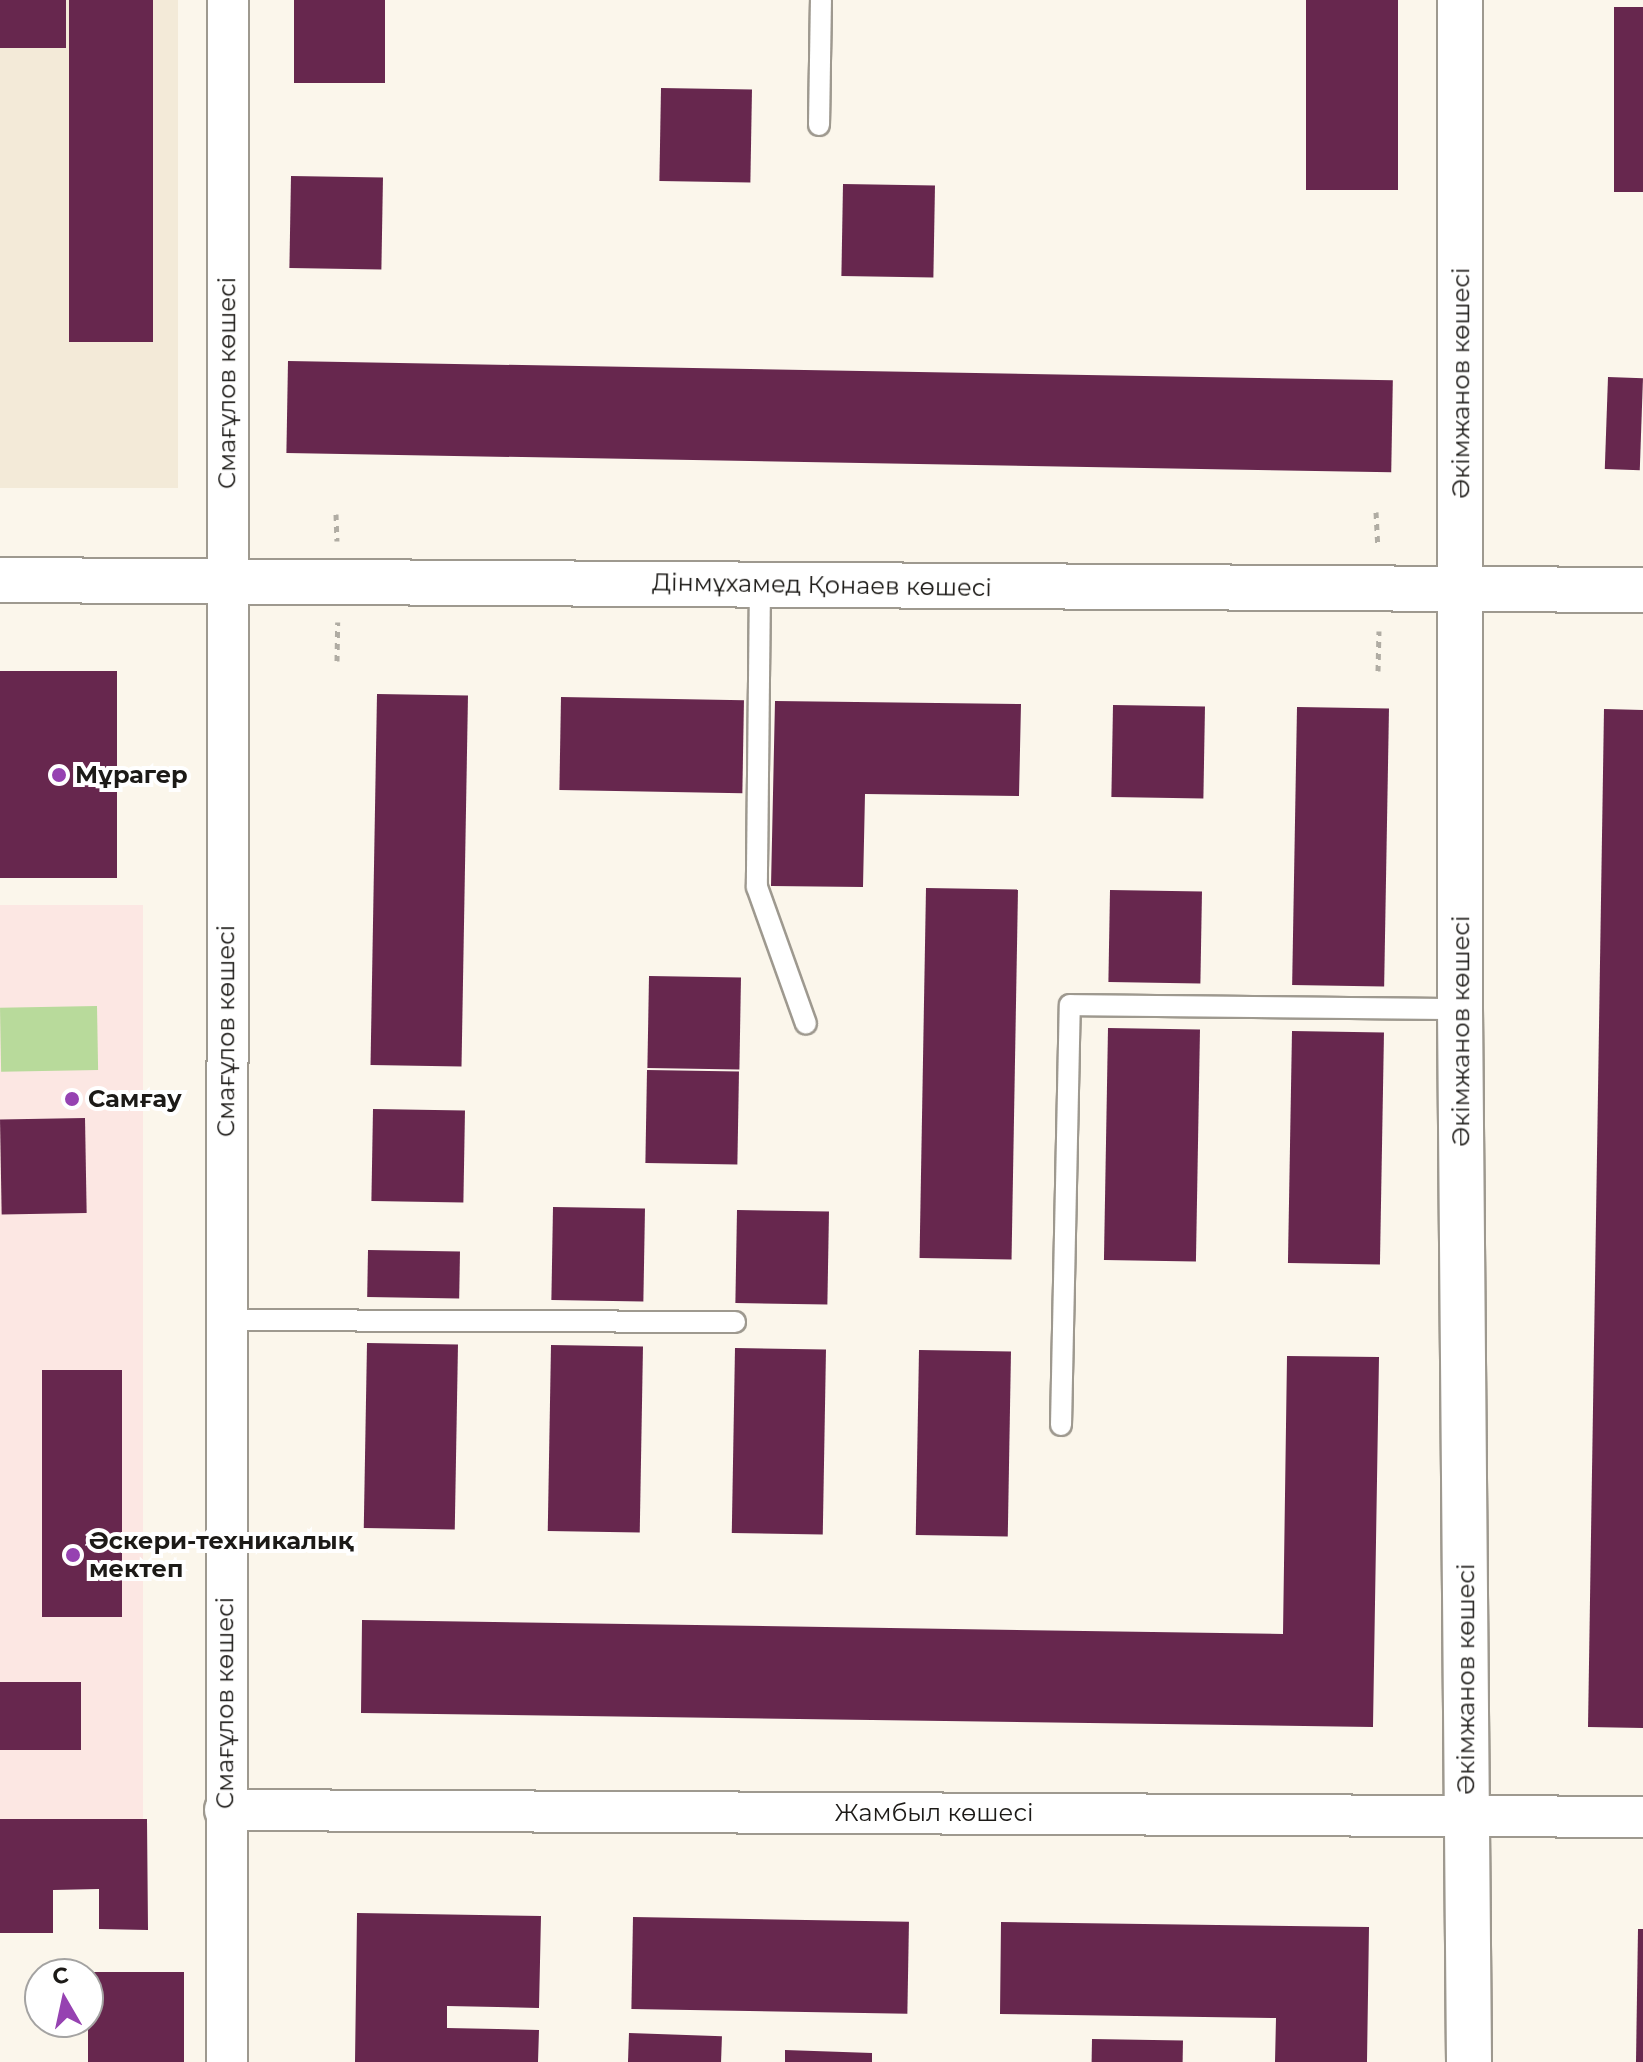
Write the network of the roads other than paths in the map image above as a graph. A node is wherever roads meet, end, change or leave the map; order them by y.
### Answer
1 (228, 0) edge
2 (821, 0) edge
3 (1460, 0) edge
4 (819, 125) dead end
5 (226, 579) junction
6 (0, 580) edge
7 (760, 584) junction
8 (1462, 590) junction
9 (1643, 590) edge
10 (1460, 1009) junction
11 (806, 1024) dead end
12 (225, 1320) junction
13 (735, 1322) dead end
14 (1061, 1425) dead end
15 (225, 1810) junction
16 (1467, 1816) junction
17 (1643, 1817) edge
18 (227, 2062) edge
19 (1469, 2062) edge

1 - 5 street, Смағұлов көшесі
2 - 4 lane
3 - 8 main road, Әкімжанов көшесі
5 - 6 main road, Дінмұхамед Қонаев көшесі
5 - 7 main road, Дінмұхамед Қонаев көшесі
5 - 12 street, Смағұлов көшесі
7 - 8 main road, Дінмұхамед Қонаев көшесі
7 - 11 lane
8 - 9 main road, Дінмұхамед Қонаев көшесі
8 - 10 main road, Әкімжанов көшесі
10 - 14 lane
10 - 16 main road, Әкімжанов көшесі
12 - 13 lane
12 - 15 street, Смағұлов көшесі
15 - 16 street, Жамбыл көшесі
15 - 18 street, Смағұлов көшесі
16 - 17 street, Жамбыл көшесі
16 - 19 main road, Әкімжанов көшесі

